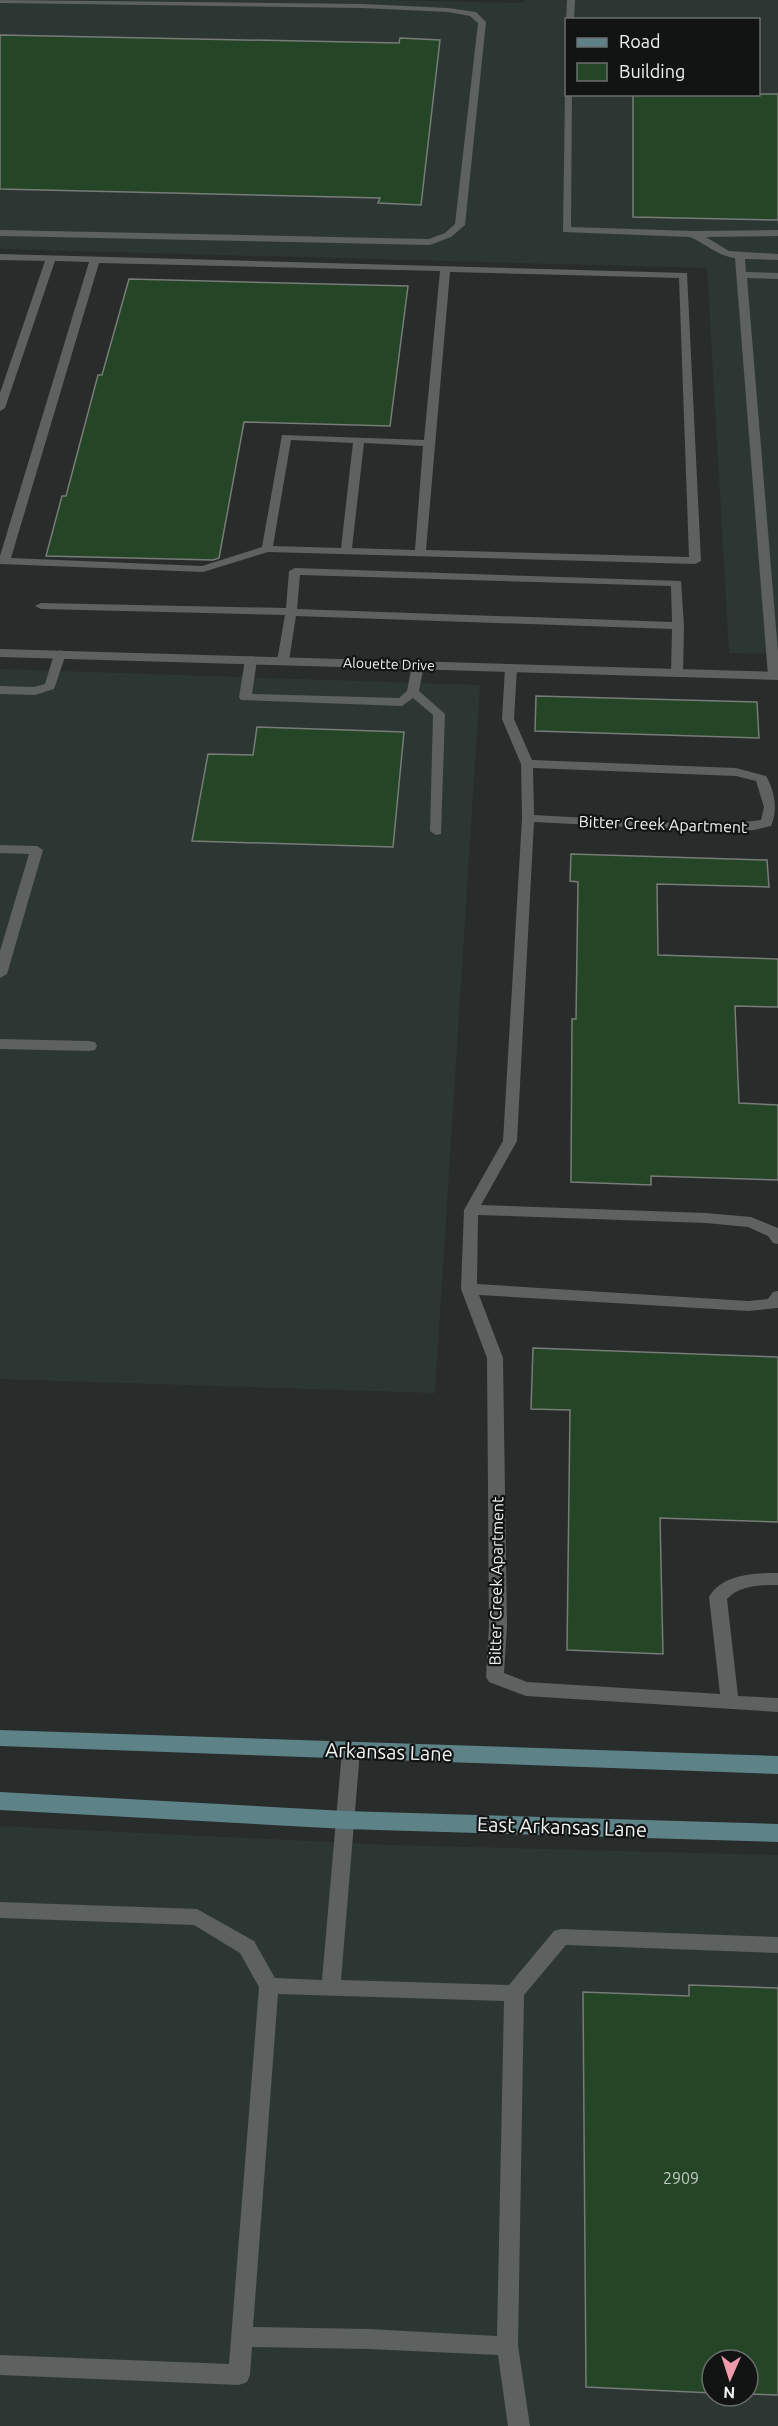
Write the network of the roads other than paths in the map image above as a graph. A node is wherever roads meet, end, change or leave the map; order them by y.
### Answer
1 (571, 0) edge
2 (0, 2) edge
3 (570, 18) edge
4 (568, 96) edge
5 (0, 232) edge
6 (778, 233) edge
7 (692, 234) junction
8 (740, 256) junction
9 (0, 257) edge
10 (778, 257) edge
11 (51, 259) junction
12 (95, 260) junction
13 (445, 269) junction
14 (741, 275) junction
15 (778, 276) edge
16 (0, 408) edge
17 (359, 440) junction
18 (429, 443) junction
19 (267, 549) junction
20 (346, 551) junction
21 (420, 554) junction
22 (2, 562) edge
23 (41, 606) dead end
24 (291, 612) junction
25 (678, 626) junction
26 (774, 628) edge
27 (0, 653) edge
28 (60, 654) junction
29 (251, 660) junction
30 (283, 661) junction
31 (418, 665) junction
32 (511, 668) junction
33 (678, 673) junction
34 (776, 676) edge
35 (0, 690) edge
36 (413, 692) junction
37 (527, 764) junction
38 (528, 818) junction
39 (436, 831) dead end
40 (0, 849) edge
41 (0, 974) edge
42 (0, 1044) edge
43 (88, 1046) dead end
44 (471, 1210) junction
45 (778, 1239) edge
46 (469, 1289) junction
47 (778, 1296) edge
48 (778, 1579) edge
49 (730, 1703) junction
50 (778, 1705) edge
51 (0, 1738) edge
52 (351, 1751) junction
53 (778, 1765) edge
54 (0, 1801) edge
55 (345, 1820) junction
56 (778, 1833) edge
57 (0, 1910) edge
58 (778, 1945) edge
59 (269, 1986) junction
60 (332, 1988) junction
61 (514, 1993) junction
62 (242, 2337) junction
63 (507, 2346) junction
64 (0, 2364) edge
65 (519, 2426) edge

1 - 3 lane
2 - 5 lane
4 - 7 lane
6 - 7 lane
7 - 8 lane
8 - 10 lane
8 - 14 lane
9 - 11 lane
11 - 12 lane
11 - 16 lane
12 - 13 lane
12 - 22 lane
13 - 18 lane
13 - 21 lane
14 - 15 lane
14 - 26 lane
17 - 18 lane
17 - 19 lane
17 - 20 lane
18 - 21 lane
19 - 20 lane
19 - 22 lane
20 - 21 lane
23 - 24 lane
24 - 25 lane
24 - 25 lane
24 - 30 lane
25 - 33 lane
26 - 34 lane
27 - 28 street, Alouette Drive
28 - 29 street, Alouette Drive
28 - 35 lane
29 - 30 street, Alouette Drive
29 - 36 lane
30 - 31 street, Alouette Drive
31 - 32 street, Alouette Drive
31 - 36 lane
32 - 33 street, Alouette Drive
32 - 37 lane, Bitter Creek Apartment
33 - 34 street, Alouette Drive
36 - 39 lane
37 - 38 lane, Bitter Creek Apartment
37 - 38 lane, Bitter Creek Apartment
38 - 44 lane, Bitter Creek Apartment
40 - 41 lane
42 - 43 street
44 - 45 lane
44 - 46 lane, Bitter Creek Apartment
46 - 47 lane
46 - 49 lane, Bitter Creek Apartment
48 - 49 lane
49 - 50 lane, Bitter Creek Apartment
51 - 52 main road, Arkansas Lane
52 - 53 main road, Arkansas Lane
52 - 55 lane
54 - 55 main road
55 - 56 main road, East Arkansas Lane
55 - 60 lane
57 - 59 lane
58 - 61 lane
59 - 60 lane
59 - 62 lane
60 - 61 lane
61 - 63 lane
62 - 63 lane
62 - 64 lane
63 - 65 lane

